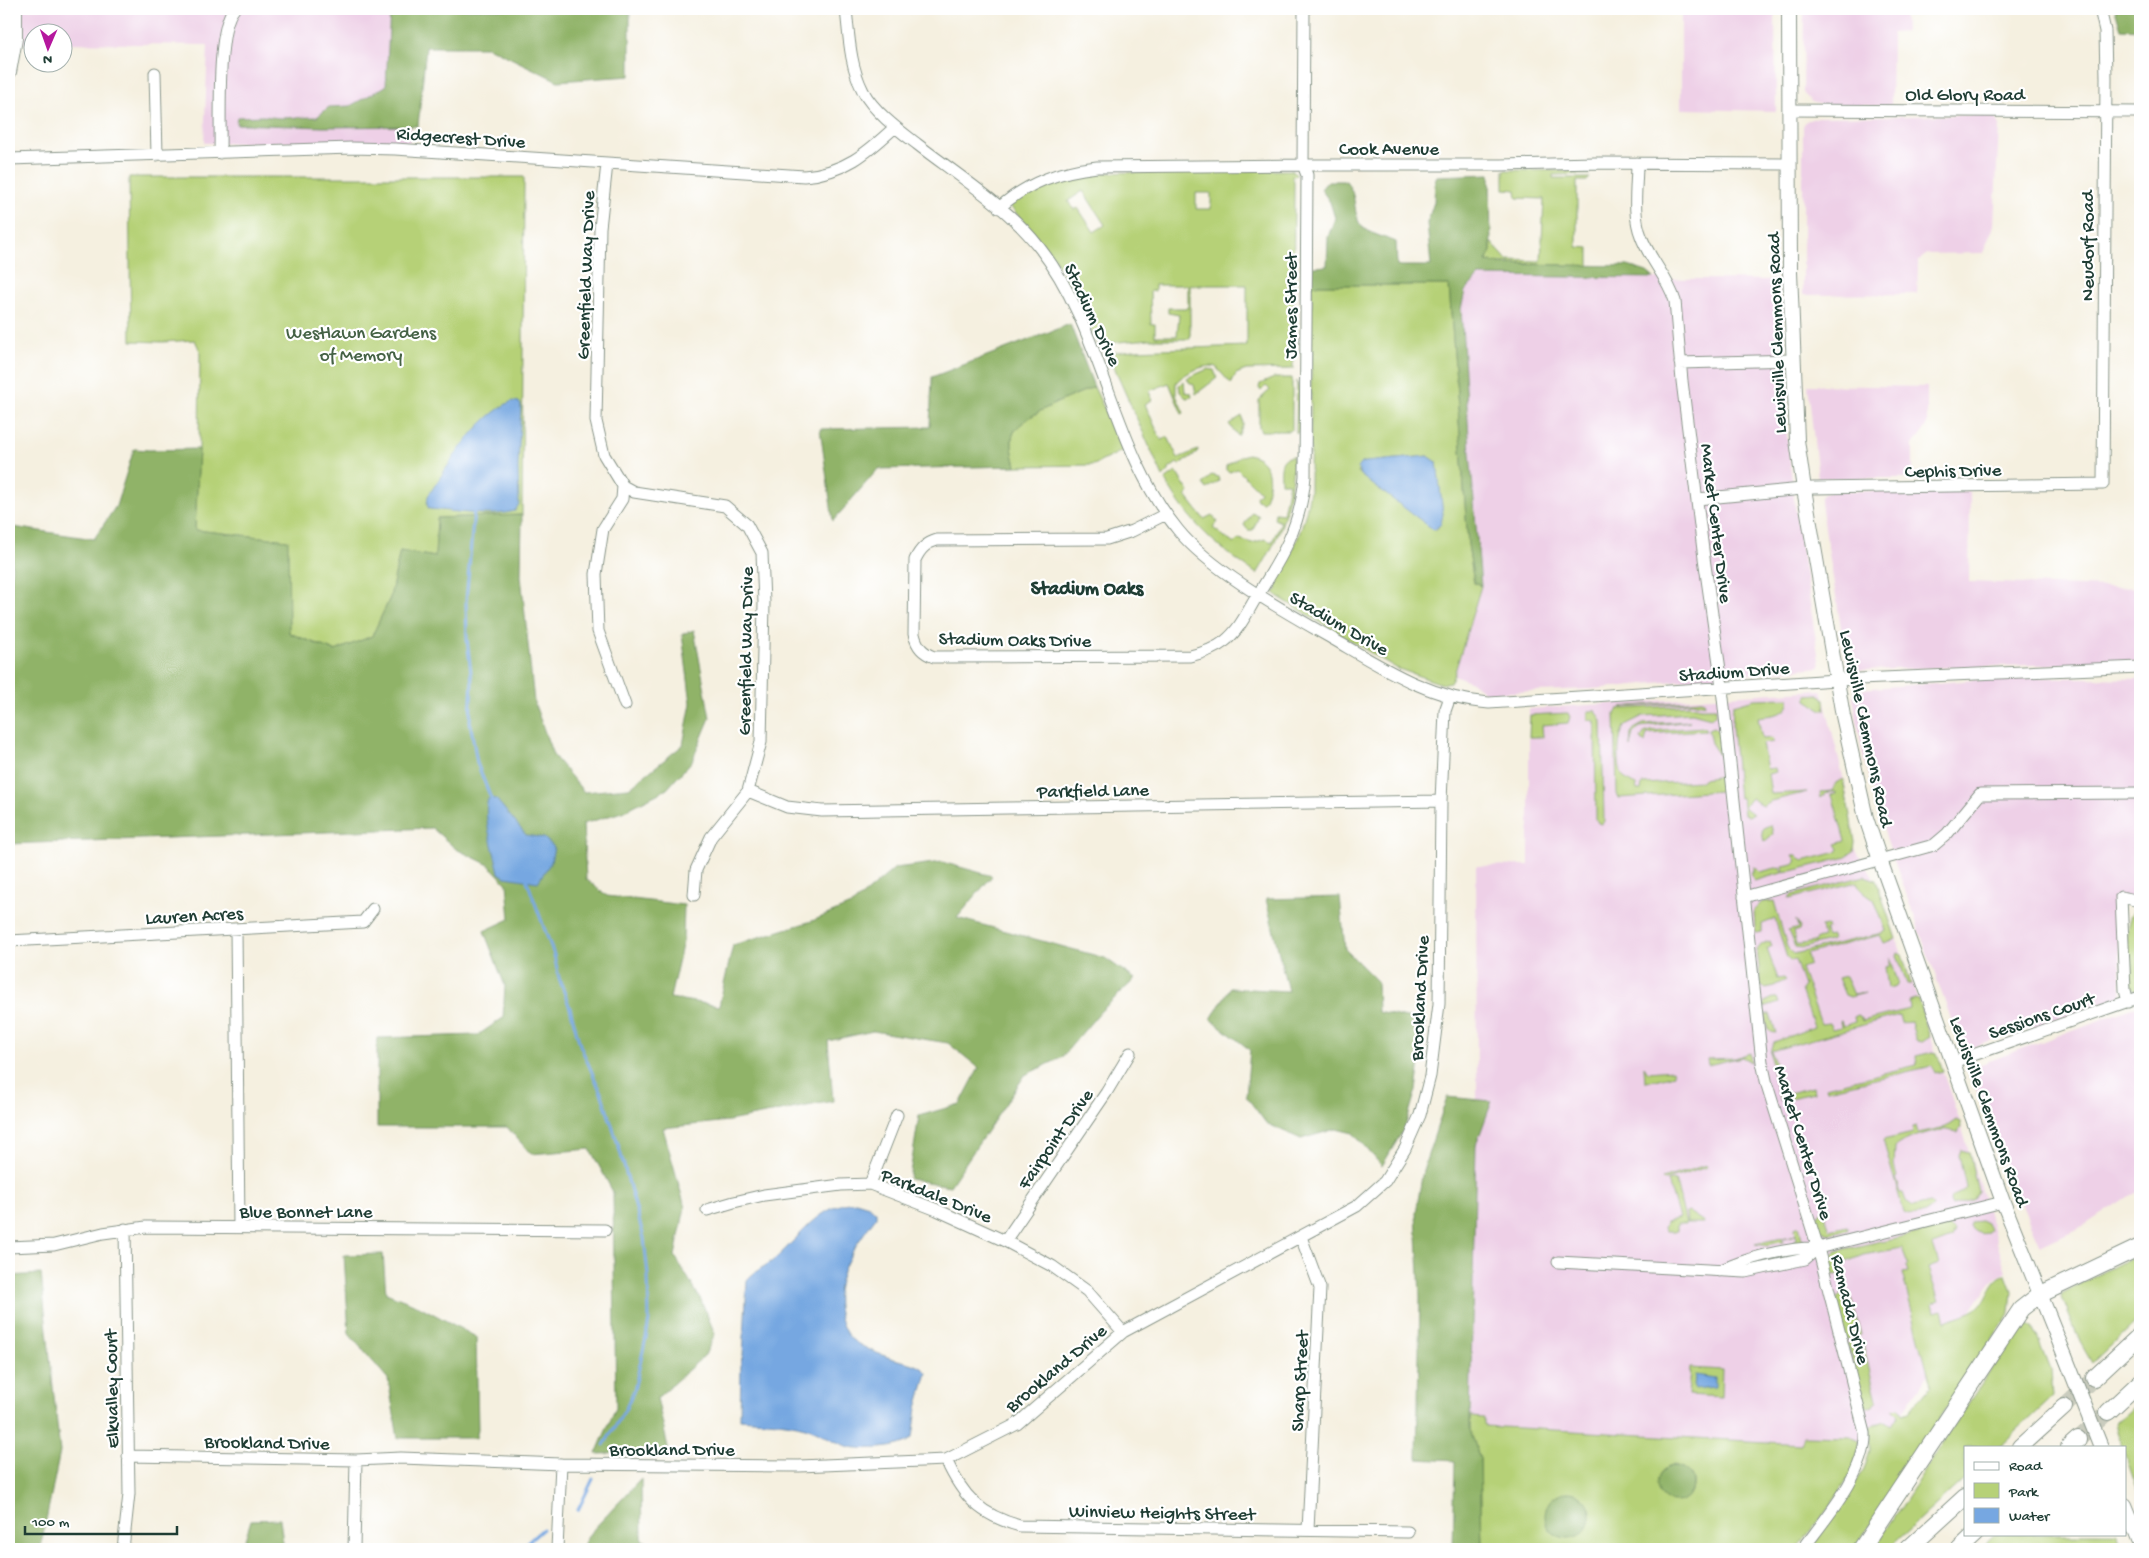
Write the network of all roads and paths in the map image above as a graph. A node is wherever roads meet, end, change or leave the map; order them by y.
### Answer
1 (15, 9) edge
2 (234, 9) edge
3 (846, 9) edge
4 (1304, 9) edge
5 (1789, 9) edge
6 (2100, 9) edge
7 (9, 71) edge
8 (155, 73) dead end
9 (1789, 110) junction
10 (2105, 112) junction
11 (2140, 112) edge
12 (895, 127) junction
13 (220, 153) junction
14 (157, 155) junction
15 (9, 159) edge
16 (1637, 163) junction
17 (607, 164) junction
18 (1789, 164) junction
19 (1303, 165) junction
20 (999, 208) junction
21 (1792, 360) junction
22 (1680, 363) junction
23 (2103, 484) joint
24 (623, 486) junction
25 (1804, 489) junction
26 (1697, 499) junction
27 (1166, 514) junction
28 (1259, 594) junction
29 (2140, 667) edge
30 (1836, 680) junction
31 (1722, 689) junction
32 (1450, 697) junction
33 (624, 704) dead end
34 (748, 791) junction
35 (2140, 793) edge
36 (1441, 801) junction
37 (1880, 860) junction
38 (694, 895) dead end
39 (1744, 897) junction
40 (2140, 901) edge
41 (374, 909) dead end
42 (236, 929) junction
43 (9, 941) edge
44 (2140, 997) edge
45 (2128, 1002) junction
46 (1130, 1053) dead end
47 (1953, 1062) junction
48 (897, 1115) dead end
49 (870, 1184) junction
50 (2002, 1202) junction
51 (707, 1210) dead end
52 (239, 1227) junction
53 (125, 1228) junction
54 (605, 1230) dead end
55 (1301, 1237) junction
56 (1005, 1241) junction
57 (9, 1247) edge
58 (2140, 1247) edge
59 (1818, 1248) junction
60 (1558, 1262) dead end
61 (2038, 1294) junction
62 (1122, 1332) junction
63 (2140, 1335) edge
64 (2094, 1378) tunnel mouth
65 (2140, 1382) edge
66 (2064, 1407) tunnel mouth
67 (2108, 1412) tunnel mouth
68 (2021, 1446) edge
69 (2101, 1446) edge
70 (128, 1456) junction
71 (356, 1460) junction
72 (946, 1460) junction
73 (561, 1464) junction
74 (1964, 1498) edge
75 (2126, 1508) edge
76 (1308, 1530) junction
77 (1408, 1532) dead end
78 (1973, 1536) edge
79 (2140, 1543) edge
80 (123, 1549) edge
81 (354, 1549) edge
82 (557, 1549) edge
83 (1803, 1549) edge
84 (1862, 1549) edge
85 (1908, 1549) edge
86 (1959, 1549) edge

1 - 7 main road
2 - 13 street
3 - 12 street, Stadium Drive
4 - 19 street, James Street
5 - 9 main road, Lewisville Clemmons Road
6 - 10 street, Neudorf Road
8 - 14 street
9 - 10 street, Old Glory Road
9 - 18 main road, Lewisville Clemmons Road
10 - 11 street, Old Glory Road
10 - 23 street, Neudorf Road
12 - 17 street, Ridgecrest Drive
12 - 20 street, Stadium Drive
13 - 14 street, Ridgecrest Drive
13 - 17 street, Ridgecrest Drive
14 - 15 street, Ridgecrest Drive
16 - 18 street, Cook Avenue
16 - 19 street, Cook Avenue
16 - 22 street, Market Center Drive
17 - 24 street, Greenfield Way Drive
18 - 21 main road, Lewisville Clemmons Road
19 - 20 street, Cook Avenue
19 - 28 street, James Street
20 - 27 street, Stadium Drive
21 - 22 street
21 - 25 main road, Lewisville Clemmons Road
22 - 26 street, Market Center Drive
23 - 25 street, Cephis Drive
24 - 33 street
24 - 34 street, Greenfield Way Drive
25 - 26 street, Cephis Drive
25 - 30 main road, Lewisville Clemmons Road
26 - 31 street, Market Center Drive
27 - 28 street, Stadium Drive
27 - 28 street, Stadium Oaks Drive
28 - 32 street, Stadium Drive
29 - 30 street, Stadium Drive
30 - 31 street, Stadium Drive
30 - 37 main road, Lewisville Clemmons Road
31 - 32 street, Stadium Drive
31 - 39 street, Market Center Drive
32 - 36 street, Brookland Drive
34 - 36 street, Parkfield Lane
34 - 38 street, Greenfield Way Drive
35 - 37 street
36 - 55 street, Brookland Drive
37 - 39 street
37 - 47 main road, Lewisville Clemmons Road
39 - 59 street, Market Center Drive
40 - 45 street
41 - 42 street, Lauren Acres
42 - 43 street, Lauren Acres
42 - 52 street
44 - 45 street, Sessions Court
45 - 47 street, Sessions Court
46 - 56 street, Fairpoint Drive
47 - 50 main road, Lewisville Clemmons Road
48 - 49 street
49 - 51 street, Parkdale Drive
49 - 56 street, Parkdale Drive
50 - 59 street, Ramada Drive
50 - 61 main road, Lewisville Clemmons Road
52 - 53 street, Blue Bonnet Lane
52 - 54 street, Blue Bonnet Lane
53 - 57 street, Blue Bonnet Lane
53 - 70 street, Elkvalley Court
55 - 62 street, Brookland Drive
55 - 76 street, Sharp Street
56 - 62 street, Parkdale Drive
58 - 61 highway
59 - 60 street
59 - 83 street, Ramada Drive
61 - 69 main road, Lewisville Clemmons Road, bridge
61 - 84 highway
62 - 72 street, Brookland Drive
63 - 64 highway
65 - 67 highway
66 - 68 highway
70 - 71 street, Brookland Drive
70 - 80 street, Elkvalley Court
71 - 73 street, Brookland Drive
71 - 81 street
72 - 73 street, Brookland Drive
72 - 76 street, Winview Heights Street
73 - 82 street
74 - 85 highway
75 - 79 main road
76 - 77 street, Winview Heights Street
78 - 86 highway

